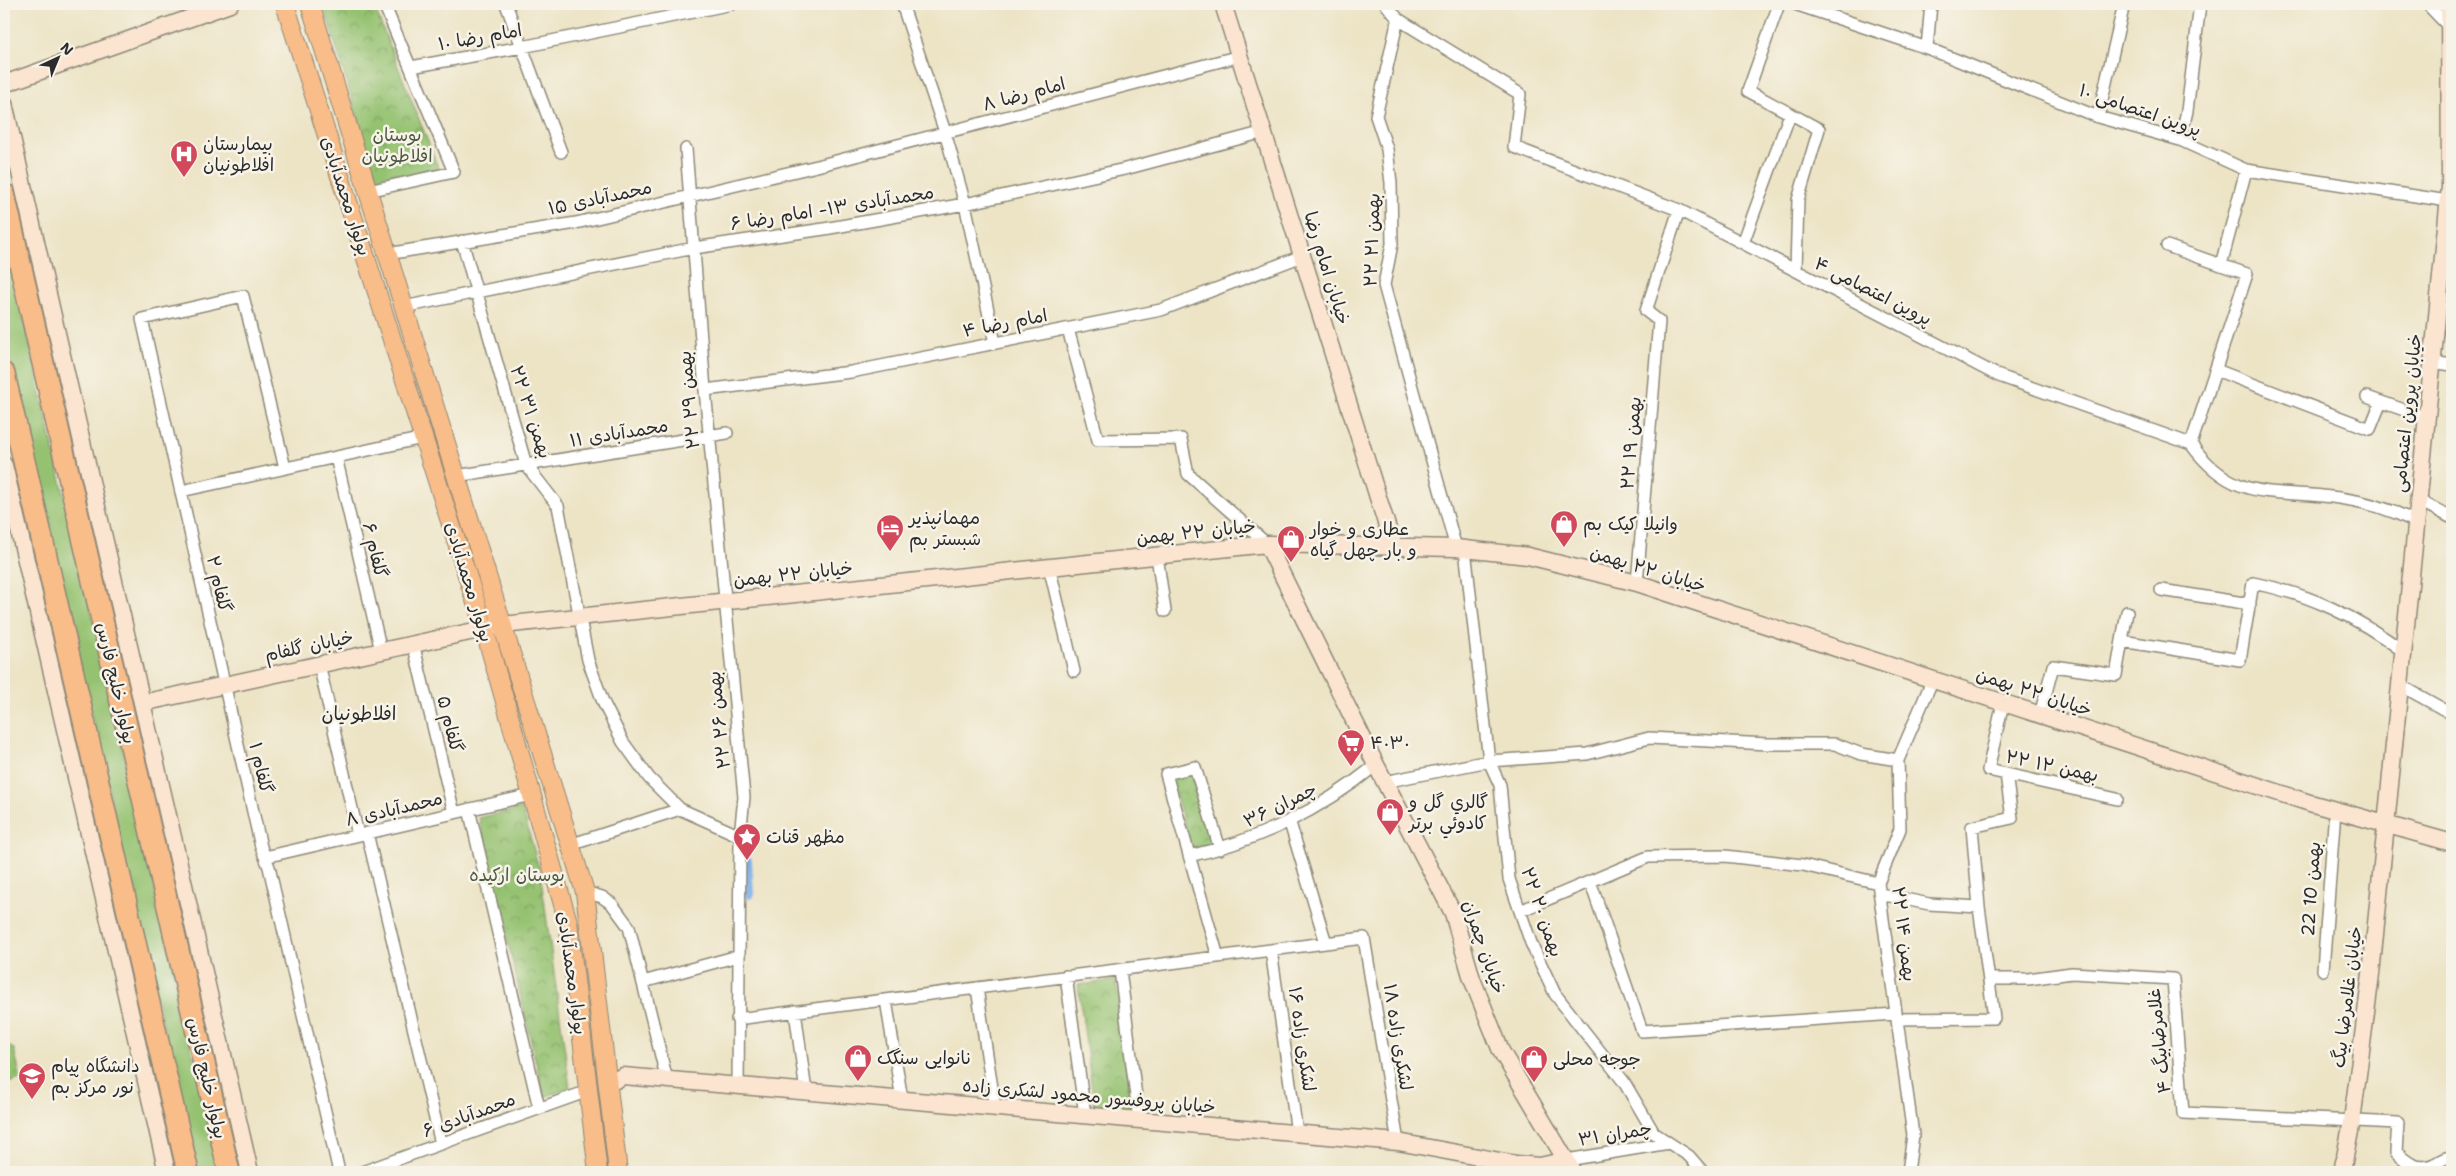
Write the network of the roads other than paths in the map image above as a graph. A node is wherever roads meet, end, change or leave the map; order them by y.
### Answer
1 (230, 4) edge
2 (285, 4) edge
3 (310, 4) edge
4 (384, 4) edge
5 (506, 4) edge
6 (732, 4) edge
7 (902, 4) edge
8 (1223, 4) edge
9 (1386, 4) edge
10 (1779, 4) edge
11 (1795, 4) edge
12 (1930, 4) edge
13 (2124, 4) edge
14 (2200, 4) edge
15 (2427, 4) edge
16 (2449, 4) edge
17 (1398, 19) junction
18 (2450, 28) junction
19 (522, 47) junction
20 (1927, 48) junction
21 (1240, 56) junction
22 (411, 67) junction
23 (4, 84) edge
24 (4, 103) edge
25 (1790, 114) junction
26 (2098, 117) junction
27 (945, 132) junction
28 (1264, 132) junction
29 (2180, 140) junction
30 (686, 148) dead end
31 (561, 152) dead end
32 (358, 159) junction
33 (336, 164) junction
34 (817, 166) joint
35 (2246, 170) junction
36 (10, 191) edge
37 (368, 191) junction
38 (2450, 192) edge
39 (690, 196) junction
40 (965, 204) junction
41 (1679, 210) junction
42 (462, 241) junction
43 (1743, 243) junction
44 (2167, 246) dead end
45 (694, 248) junction
46 (387, 254) junction
47 (1302, 256) junction
48 (2221, 265) junction
49 (1796, 270) junction
50 (477, 292) junction
51 (404, 308) junction
52 (1068, 329) junction
53 (995, 343) junction
54 (2432, 362) junction
55 (2452, 365) edge
56 (2216, 370) junction
57 (4, 374) edge
58 (705, 390) junction
59 (2367, 396) dead end
60 (2381, 402) junction
61 (2426, 418) junction
62 (728, 433) dead end
63 (709, 436) junction
64 (423, 438) junction
65 (2191, 444) junction
66 (336, 457) junction
67 (4, 465) edge
68 (526, 465) junction
69 (285, 468) junction
70 (456, 476) junction
71 (180, 491) junction
72 (2418, 500) junction
73 (2452, 518) edge
74 (2416, 522) junction
75 (1268, 544) junction
76 (1393, 545) junction
77 (1461, 548) junction
78 (1157, 556) junction
79 (1048, 566) junction
80 (1637, 583) junction
81 (2161, 590) dead end
82 (725, 601) junction
83 (2250, 604) junction
84 (1164, 611) dead end
85 (2127, 612) dead end
86 (580, 617) junction
87 (502, 625) junction
88 (484, 628) junction
89 (2122, 642) junction
90 (413, 644) junction
91 (381, 651) junction
92 (2403, 651) junction
93 (319, 664) junction
94 (1074, 672) dead end
95 (1932, 681) junction
96 (224, 685) junction
97 (2400, 685) junction
98 (142, 703) junction
99 (2003, 703) junction
100 (2452, 714) edge
101 (2040, 715) junction
102 (1898, 760) junction
103 (1489, 761) junction
104 (1376, 765) junction
105 (2006, 774) junction
106 (1384, 782) junction
107 (532, 795) junction
108 (2117, 799) dead end
109 (469, 810) junction
110 (680, 810) junction
111 (2335, 810) junction
112 (454, 813) junction
113 (1290, 823) junction
114 (2386, 825) junction
115 (363, 834) junction
116 (740, 836) junction
117 (2452, 843) edge
118 (570, 845) junction
119 (1220, 849) junction
120 (1189, 856) junction
121 (265, 857) junction
122 (1590, 881) junction
123 (1879, 888) junction
124 (585, 892) junction
125 (1979, 907) junction
126 (1520, 911) junction
127 (1326, 943) junction
128 (1271, 950) junction
129 (738, 956) junction
130 (1218, 957) junction
131 (1120, 970) junction
132 (2322, 970) dead end
133 (1066, 976) junction
134 (1989, 979) junction
135 (643, 982) junction
136 (976, 988) junction
137 (886, 1000) junction
138 (795, 1011) junction
139 (1897, 1016) junction
140 (737, 1019) junction
141 (666, 1080) junction
142 (608, 1084) junction
143 (738, 1086) junction
144 (588, 1091) junction
145 (806, 1092) junction
146 (902, 1100) junction
147 (539, 1108) junction
148 (995, 1108) junction
149 (1085, 1115) junction
150 (1140, 1120) junction
151 (2352, 1121) junction
152 (1297, 1133) junction
153 (1398, 1142) junction
154 (1669, 1143) junction
155 (441, 1144) junction
156 (2452, 1156) edge
157 (1570, 1166) edge
158 (166, 1172) edge
159 (188, 1172) edge
160 (229, 1172) edge
161 (250, 1172) edge
162 (339, 1172) edge
163 (362, 1172) edge
164 (598, 1172) edge
165 (618, 1172) edge
166 (1703, 1172) edge
167 (1908, 1172) edge
168 (2342, 1172) edge

1 - 23 street
2 - 33 main road, بولوار محمدآبادی
3 - 32 main road, بولوار محمدآبادی
4 - 22 street
5 - 19 street
6 - 19 street, امام رضا ۱۰
7 - 27 street
8 - 21 street, خیابان امام رضا
9 - 17 street, پروین اعتصامی ۴
10 - 25 street
11 - 20 street, پروین اعتصامی ۱۰
12 - 20 street
13 - 26 street
14 - 29 street
15 - 18 street
16 - 18 street, خیابان پروین اعتصامی
17 - 41 street, پروین اعتصامی ۴
17 - 77 street, ۲۲ بهمن ۲۱
18 - 38 street, خیابان پروین اعتصامی
19 - 22 street, امام رضا ۱۰
19 - 31 street
20 - 26 street, پروین اعتصامی ۱۰
21 - 27 street, امام رضا ۸
21 - 28 street, خیابان امام رضا
22 - 37 street
24 - 36 street
25 - 43 street
25 - 49 street
26 - 29 street, پروین اعتصامی ۱۰
27 - 34 street, امام رضا ۸
27 - 40 street
28 - 40 street, محمدآبادی ۱۳- امام رضا ۶
28 - 47 street, خیابان امام رضا
29 - 35 street, پروین اعتصامی ۱۰
30 - 39 street, ۲۲ بهمن ۲۹
32 - 33 main road
32 - 37 main road, بولوار محمدآبادی
33 - 64 main road, بولوار محمدآبادی
34 - 39 street, محمدآبادی ۱۵
35 - 38 street, پروین اعتصامی ۱۰
35 - 48 street
36 - 98 street
36 - 160 highway, بولوار خلیج فارس
37 - 46 main road, بولوار محمدآبادی
38 - 54 street, خیابان پروین اعتصامی
39 - 42 street, محمدآبادی ۱۵
39 - 45 street, ۲۲ بهمن ۲۹
40 - 45 street, محمدآبادی ۱۳- امام رضا ۶
40 - 53 street
41 - 43 street, پروین اعتصامی ۴
41 - 80 street, ۲۲ بهمن ۱۹
42 - 46 street, محمدآبادی ۱۵
42 - 50 street, ۲۲ بهمن ۳۱
43 - 49 street, پروین اعتصامی ۴
44 - 48 street
45 - 50 street, محمدآبادی ۱۳- امام رضا ۶
45 - 58 street, ۲۲ بهمن ۲۹
46 - 51 main road, بولوار محمدآبادی
47 - 52 street, امام رضا ۴
47 - 76 street, خیابان امام رضا
48 - 56 street
49 - 65 street, پروین اعتصامی ۴
50 - 51 street, محمدآبادی ۱۳- امام رضا ۶
50 - 68 street, ۲۲ بهمن ۳۱
51 - 70 main road, بولوار محمدآبادی
52 - 53 street, امام رضا ۴
52 - 75 street
53 - 58 street, امام رضا ۴
54 - 55 street
54 - 61 street, خیابان پروین اعتصامی
56 - 60 street
56 - 65 street
57 - 159 highway
58 - 63 street, ۲۲ بهمن ۲۹
59 - 60 street
60 - 61 street
61 - 72 street, خیابان پروین اعتصامی
62 - 63 street, محمدآبادی ۱۱
63 - 68 street, محمدآبادی ۱۱
63 - 82 street, ۲۲ بهمن ۲۹
64 - 66 street
64 - 88 main road, بولوار محمدآبادی
65 - 74 street
66 - 69 street
66 - 91 street, گلفام ۶
67 - 158 street
68 - 70 street, محمدآبادی ۱۱
68 - 86 street, ۲۲ بهمن ۳۱
69 - 71 street
69 - 71 street, گلفام ۲
70 - 87 main road, بولوار محمدآبادی
71 - 96 street, گلفام ۲
72 - 73 street
72 - 74 street, خیابان پروین اعتصامی
74 - 92 street, خیابان پروین اعتصامی
75 - 76 street, خیابان ۲۲ بهمن
75 - 78 street, خیابان ۲۲ بهمن
75 - 104 street, خیابان چمران
76 - 77 street, خیابان ۲۲ بهمن
77 - 80 street, خیابان ۲۲ بهمن
77 - 103 street, ۲۲ بهمن ۲۰
78 - 79 street, خیابان ۲۲ بهمن
78 - 84 street
79 - 82 street, خیابان ۲۲ بهمن
79 - 94 street
80 - 95 street, خیابان ۲۲ بهمن
81 - 83 street
82 - 86 street, خیابان ۲۲ بهمن
82 - 116 street, ۲۲ بهمن ۲۶
83 - 89 street
83 - 92 street
85 - 89 street
86 - 87 street, خیابان ۲۲ بهمن
86 - 110 street, ۲۲ بهمن ۳۱
87 - 88 street, خیابان ۲۲ بهمن
87 - 118 main road, بولوار محمدآبادی
88 - 90 street, خیابان گلفام
88 - 107 main road, بولوار محمدآبادی
89 - 101 street
90 - 91 street, خیابان گلفام
90 - 112 street, گلفام ۵
91 - 93 street, خیابان گلفام
92 - 97 street, خیابان پروین اعتصامی
93 - 96 street, خیابان گلفام
93 - 115 street
95 - 99 street, خیابان ۲۲ بهمن
95 - 102 street, ۲۲ بهمن ۱۴
96 - 98 street, خیابان گلفام
96 - 121 street, گلفام ۱
97 - 100 street
97 - 114 street, خیابان پروین اعتصامی
98 - 161 street
99 - 101 street, خیابان ۲۲ بهمن
99 - 105 street, ۲۲ بهمن ۱۲
101 - 111 street, خیابان ۲۲ بهمن
102 - 103 street
102 - 123 street, ۲۲ بهمن ۱۴
103 - 106 street
103 - 126 street, ۲۲ بهمن ۲۰
104 - 106 street, خیابان چمران
104 - 113 street, چمران ۳۶
105 - 108 street, ۲۲ بهمن ۱۲
105 - 125 street
106 - 157 street, خیابان چمران
107 - 109 street, محمدآبادی ۸
107 - 144 main road, بولوار محمدآبادی
109 - 112 street, محمدآبادی ۸
109 - 147 street
110 - 116 street
110 - 118 street
111 - 114 street, خیابان ۲۲ بهمن
111 - 132 street, 22 بهمن 10
112 - 115 street, محمدآبادی ۸
113 - 119 street, چمران ۳۶
113 - 127 street
114 - 117 street, خیابان ۲۲ بهمن
114 - 151 street, خیابان غلامرضا بیگ
115 - 121 street, محمدآبادی ۸
115 - 155 street
116 - 129 street, ۲۲ بهمن ۲۶
118 - 124 main road, بولوار محمدآبادی
119 - 120 street, چمران ۳۶
119 - 120 street
120 - 130 street
121 - 162 street, گلفام ۱
122 - 123 street
122 - 126 street
122 - 139 street
123 - 125 street
123 - 139 street, ۲۲ بهمن ۱۴
124 - 135 street
124 - 142 main road, بولوار محمدآبادی
125 - 134 street
126 - 154 street, ۲۲ بهمن ۲۰
127 - 128 street
127 - 153 street, لشکری زاده ۱۸
128 - 130 street
128 - 152 street, لشکری زاده ١۶
129 - 135 street
129 - 140 street, ۲۲ بهمن ۲۶
130 - 131 street
131 - 133 street
131 - 150 street
133 - 136 street
133 - 149 street
134 - 139 street
134 - 151 street, غلامرضابیگ ۴
135 - 141 street
136 - 137 street
136 - 148 street
137 - 138 street
137 - 146 street
138 - 140 street
138 - 145 street
139 - 167 street, ۲۲ بهمن ۱۴
140 - 143 street, ۲۲ بهمن ۲۶
141 - 142 street, خیابان پروفسور محمود لشکری زاده
141 - 143 street, خیابان پروفسور محمود لشکری زاده
142 - 144 main road
142 - 165 main road, بولوار محمدآبادی
143 - 145 street, خیابان پروفسور محمود لشکری زاده
144 - 147 street, محمدآبادی ۶
144 - 164 main road, بولوار محمدآبادی
145 - 146 street, خیابان پروفسور محمود لشکری زاده
146 - 148 street, خیابان پروفسور محمود لشکری زاده
147 - 155 street, محمدآبادی ۶
148 - 149 street, خیابان پروفسور محمود لشکری زاده
149 - 150 street, خیابان پروفسور محمود لشکری زاده
150 - 152 street, خیابان پروفسور محمود لشکری زاده
151 - 156 street
151 - 168 street, خیابان غلامرضا بیگ
152 - 153 street, خیابان پروفسور محمود لشکری زاده
153 - 157 street, خیابان پروفسور محمود لشکری زاده
154 - 157 street, چمران ۳۱
154 - 166 street, ۲۲ بهمن ۲۰
155 - 163 street, محمدآبادی ۶

